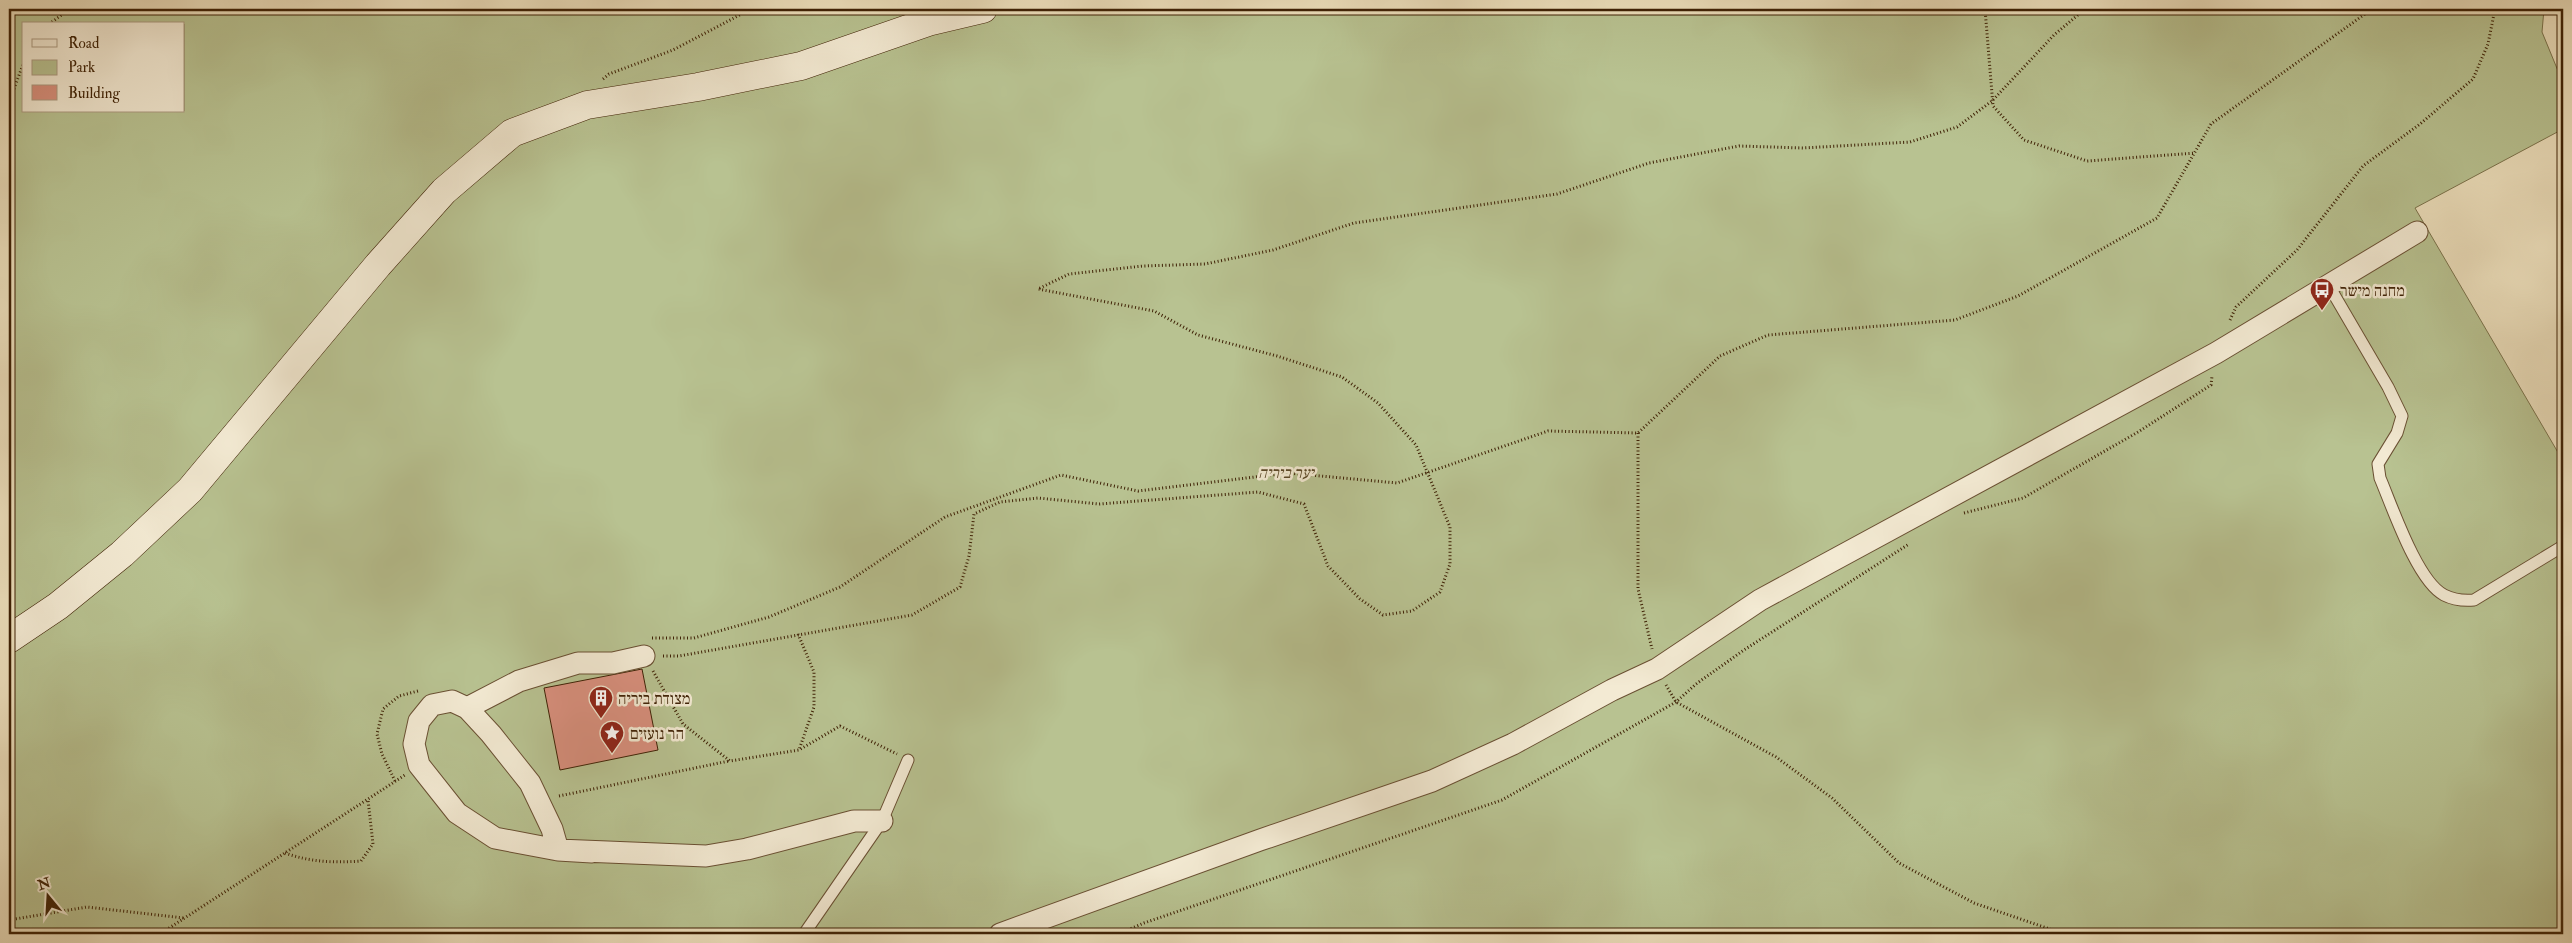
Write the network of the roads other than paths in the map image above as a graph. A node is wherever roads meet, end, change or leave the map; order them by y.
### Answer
1 (983, 9) edge
2 (2417, 232) dead end
3 (2328, 286) junction
4 (2563, 546) edge
5 (9, 639) edge
6 (644, 656) road end
7 (467, 708) junction
8 (908, 760) road end
9 (882, 821) junction
10 (558, 850) junction
11 (592, 852) dead end
12 (804, 934) edge
13 (1000, 934) edge

1 - 5 main road
2 - 3 street
3 - 4 lane
3 - 13 street
6 - 7 street
7 - 10 street
7 - 10 street
8 - 9 lane
9 - 10 street
9 - 12 lane
10 - 11 street

